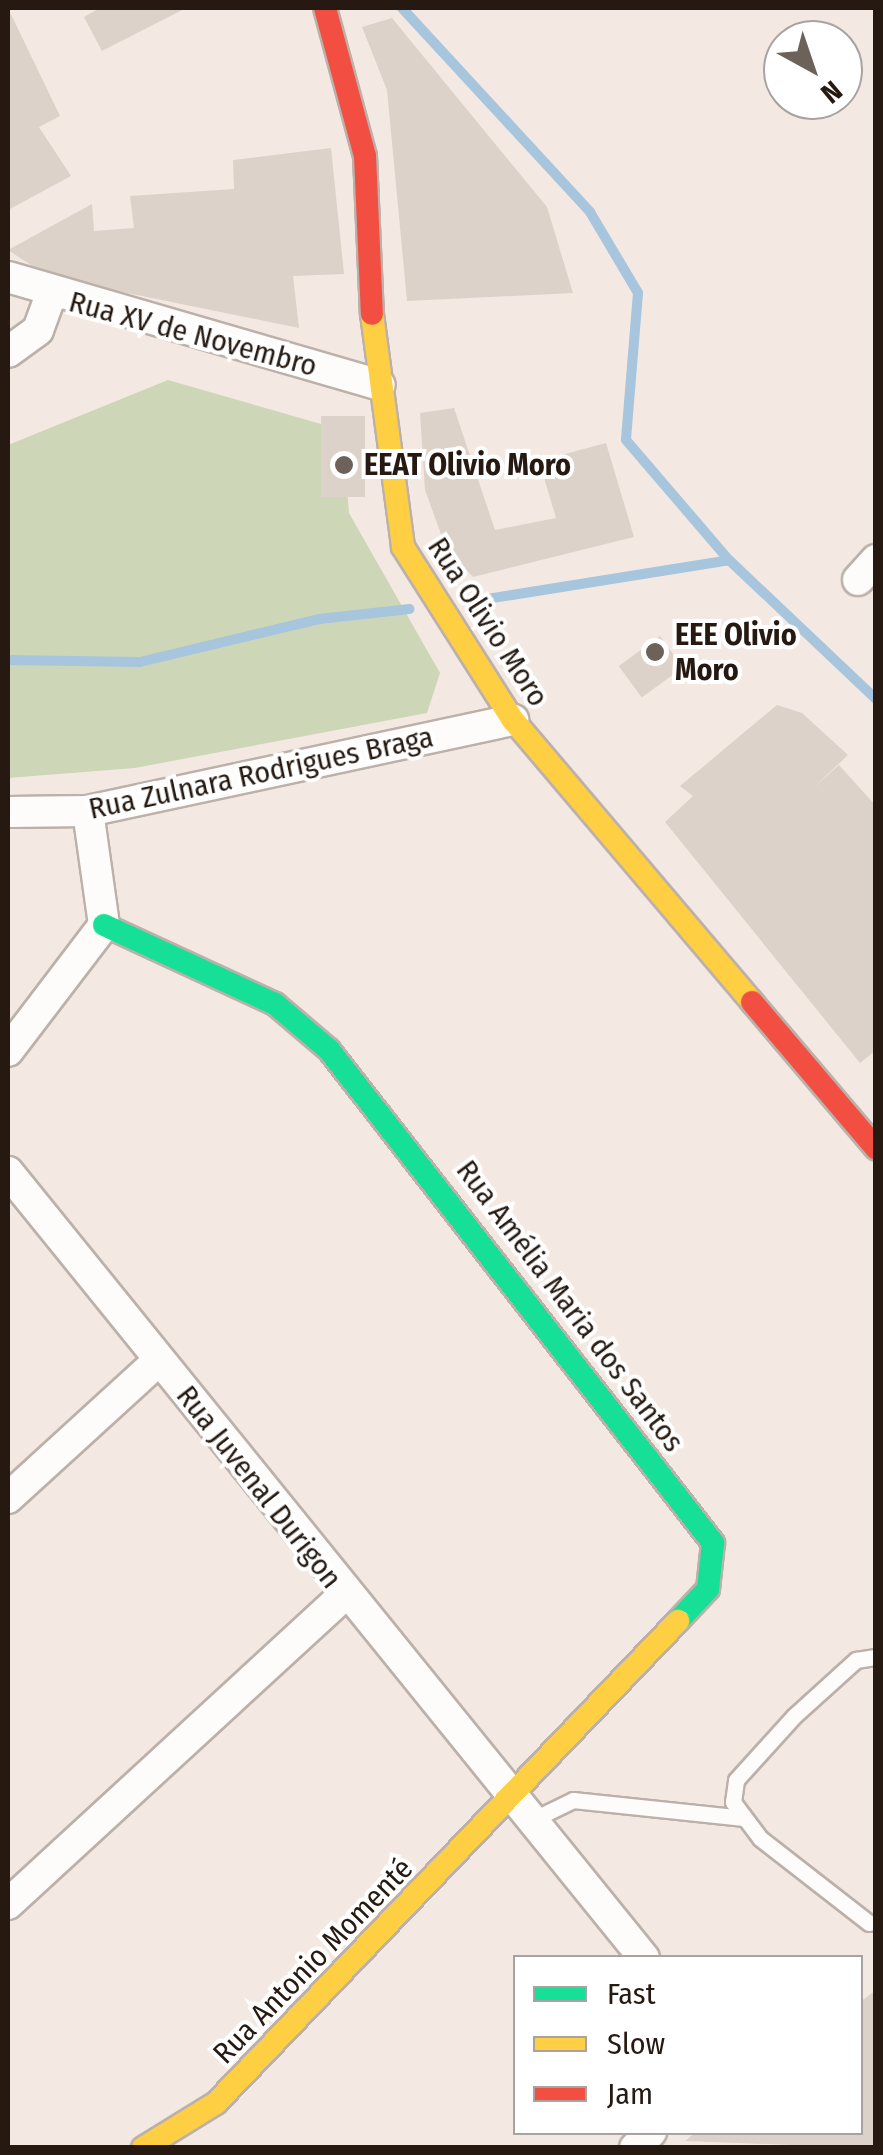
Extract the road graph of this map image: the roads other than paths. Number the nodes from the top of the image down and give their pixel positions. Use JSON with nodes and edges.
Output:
{"nodes":[{"id":1,"x":325,"y":8,"type":"edge"},
{"id":2,"x":8,"y":277,"type":"edge"},
{"id":3,"x":51,"y":294,"type":"junction"},
{"id":4,"x":8,"y":352,"type":"edge"},
{"id":5,"x":380,"y":385,"type":"junction"},
{"id":6,"x":513,"y":720,"type":"junction"},
{"id":7,"x":88,"y":811,"type":"junction"},
{"id":8,"x":8,"y":812,"type":"edge"},
{"id":9,"x":104,"y":925,"type":"junction"},
{"id":10,"x":8,"y":1051,"type":"edge"},
{"id":11,"x":876,"y":1148,"type":"edge"},
{"id":12,"x":8,"y":1172,"type":"edge"},
{"id":13,"x":159,"y":1360,"type":"junction"},
{"id":14,"x":8,"y":1498,"type":"edge"},
{"id":15,"x":344,"y":1595,"type":"junction"},
{"id":16,"x":876,"y":1657,"type":"edge"},
{"id":17,"x":520,"y":1811,"type":"junction"},
{"id":18,"x":744,"y":1818,"type":"junction"},
{"id":19,"x":8,"y":1904,"type":"edge"},
{"id":20,"x":869,"y":1923,"type":"dead end"},
{"id":21,"x":641,"y":1955,"type":"edge"},
{"id":22,"x":143,"y":2148,"type":"edge"}],
"edges":[{"from":1,"to":5,"type":"street","name":"Rua Olivio Moro"},
{"from":2,"to":3,"type":"street","name":"Rua XV de Novembro"},
{"from":3,"to":4,"type":"street"},
{"from":3,"to":5,"type":"street","name":"Rua XV de Novembro"},
{"from":5,"to":6,"type":"street","name":"Rua Olivio Moro"},
{"from":6,"to":7,"type":"street","name":"Rua Zulnara Rodrigues Braga"},
{"from":6,"to":11,"type":"street","name":"Rua Olivio Moro"},
{"from":7,"to":8,"type":"street","name":"Rua Zulnara Rodrigues Braga"},
{"from":7,"to":9,"type":"street"},
{"from":9,"to":10,"type":"street"},
{"from":9,"to":17,"type":"street","name":"Rua Amélia Maria dos Santos"},
{"from":12,"to":13,"type":"street","name":"Rua Juvenal Durigon"},
{"from":13,"to":14,"type":"street"},
{"from":13,"to":15,"type":"street","name":"Rua Juvenal Durigon"},
{"from":15,"to":17,"type":"street","name":"Rua Juvenal Durigon"},
{"from":15,"to":19,"type":"street"},
{"from":16,"to":18,"type":"lane"},
{"from":17,"to":18,"type":"lane"},
{"from":17,"to":21,"type":"street","name":"Rua Juvenal Durigon"},
{"from":17,"to":22,"type":"street","name":"Rua Antonio Momenté"},
{"from":18,"to":20,"type":"lane"}]}
